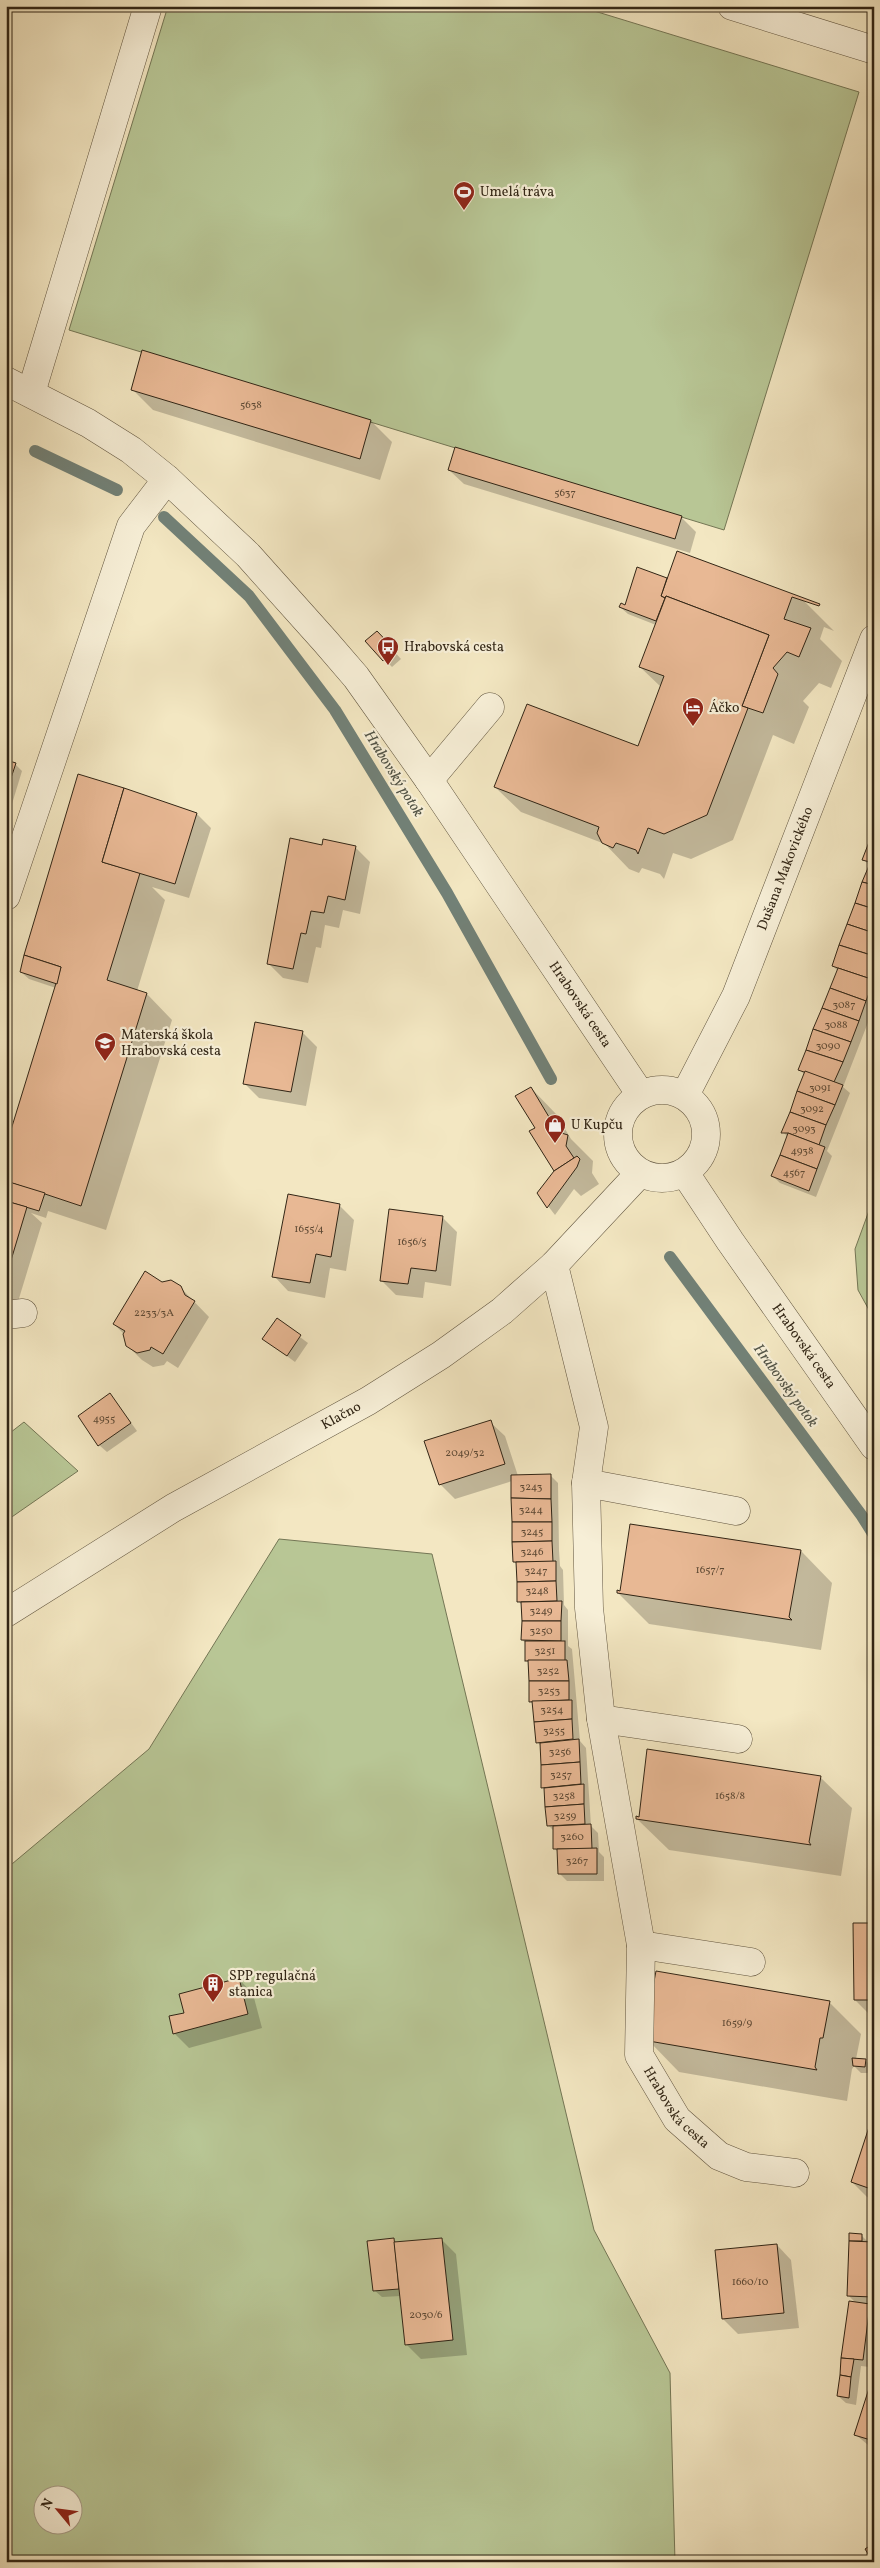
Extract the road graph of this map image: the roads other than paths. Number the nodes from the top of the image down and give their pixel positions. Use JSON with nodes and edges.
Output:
{"nodes":[{"id":1,"x":148,"y":6,"type":"edge"},
{"id":2,"x":732,"y":6,"type":"edge"},
{"id":3,"x":874,"y":50,"type":"edge"},
{"id":4,"x":6,"y":381,"type":"edge"},
{"id":5,"x":31,"y":393,"type":"junction"},
{"id":6,"x":167,"y":479,"type":"junction"},
{"id":7,"x":874,"y":639,"type":"edge"},
{"id":8,"x":490,"y":707,"type":"dead end"},
{"id":9,"x":430,"y":780,"type":"junction"},
{"id":10,"x":6,"y":896,"type":"edge"},
{"id":11,"x":640,"y":1095,"type":"junction"},
{"id":12,"x":685,"y":1095,"type":"junction"},
{"id":13,"x":640,"y":1172,"type":"junction"},
{"id":14,"x":685,"y":1172,"type":"junction"},
{"id":15,"x":554,"y":1265,"type":"junction"},
{"id":16,"x":874,"y":1446,"type":"edge"},
{"id":17,"x":586,"y":1483,"type":"junction"},
{"id":18,"x":736,"y":1512,"type":"dead end"},
{"id":19,"x":6,"y":1613,"type":"edge"},
{"id":20,"x":601,"y":1719,"type":"junction"},
{"id":21,"x":738,"y":1740,"type":"dead end"},
{"id":22,"x":641,"y":1945,"type":"junction"},
{"id":23,"x":751,"y":1962,"type":"dead end"},
{"id":24,"x":795,"y":2173,"type":"dead end"}],
"edges":[{"from":1,"to":5,"type":"street"},
{"from":2,"to":3,"type":"street"},
{"from":4,"to":5,"type":"street","name":"Hrabovská cesta"},
{"from":5,"to":6,"type":"street","name":"Hrabovská cesta"},
{"from":6,"to":9,"type":"street","name":"Hrabovská cesta"},
{"from":6,"to":10,"type":"street"},
{"from":7,"to":12,"type":"street","name":"Dušana Makovického"},
{"from":8,"to":9,"type":"street"},
{"from":9,"to":11,"type":"street","name":"Hrabovská cesta"},
{"from":11,"to":12,"type":"street"},
{"from":11,"to":13,"type":"street"},
{"from":12,"to":14,"type":"street"},
{"from":13,"to":14,"type":"street"},
{"from":13,"to":15,"type":"street","name":"Klačno"},
{"from":14,"to":16,"type":"street","name":"Hrabovská cesta"},
{"from":15,"to":17,"type":"street","name":"Hrabovská cesta"},
{"from":15,"to":19,"type":"street","name":"Klačno"},
{"from":17,"to":18,"type":"street"},
{"from":17,"to":20,"type":"street","name":"Hrabovská cesta"},
{"from":20,"to":21,"type":"street"},
{"from":20,"to":22,"type":"street","name":"Hrabovská cesta"},
{"from":22,"to":23,"type":"street"},
{"from":22,"to":24,"type":"street","name":"Hrabovská cesta"}]}
